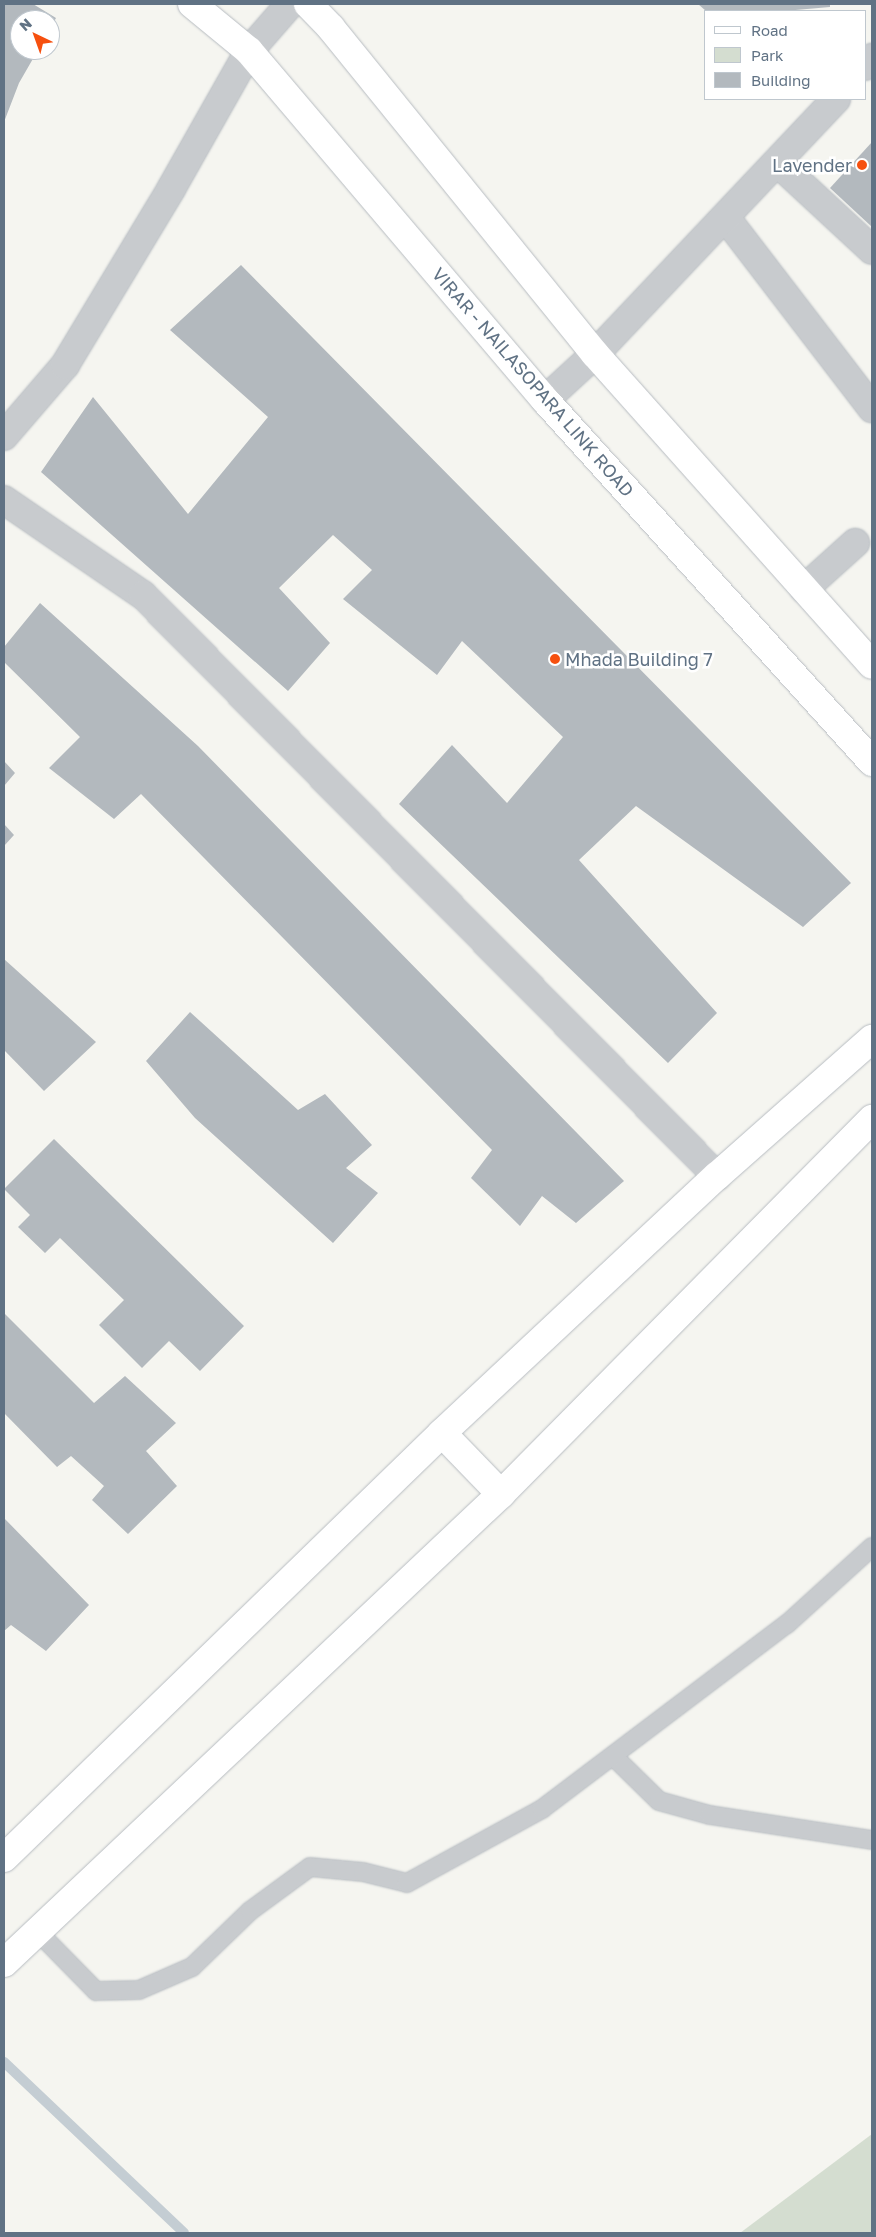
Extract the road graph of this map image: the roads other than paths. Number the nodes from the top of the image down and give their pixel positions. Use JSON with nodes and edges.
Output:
{"nodes":[{"id":1,"x":192,"y":4,"type":"edge"},
{"id":2,"x":290,"y":4,"type":"edge"},
{"id":3,"x":308,"y":4,"type":"edge"},
{"id":4,"x":248,"y":51,"type":"junction"},
{"id":5,"x":835,"y":100,"type":"edge"},
{"id":6,"x":778,"y":163,"type":"junction"},
{"id":7,"x":726,"y":218,"type":"junction"},
{"id":8,"x":872,"y":250,"type":"edge"},
{"id":9,"x":595,"y":354,"type":"junction"},
{"id":10,"x":545,"y":400,"type":"junction"},
{"id":11,"x":872,"y":408,"type":"edge"},
{"id":12,"x":4,"y":436,"type":"edge"},
{"id":13,"x":4,"y":500,"type":"edge"},
{"id":14,"x":855,"y":543,"type":"dead end"},
{"id":15,"x":804,"y":589,"type":"junction"},
{"id":16,"x":872,"y":665,"type":"edge"},
{"id":17,"x":872,"y":762,"type":"edge"},
{"id":18,"x":872,"y":1039,"type":"edge"},
{"id":19,"x":872,"y":1118,"type":"edge"},
{"id":20,"x":717,"y":1176,"type":"junction"},
{"id":21,"x":442,"y":1433,"type":"junction"},
{"id":22,"x":500,"y":1494,"type":"junction"},
{"id":23,"x":872,"y":1547,"type":"edge"},
{"id":24,"x":613,"y":1756,"type":"junction"},
{"id":25,"x":872,"y":1840,"type":"edge"},
{"id":26,"x":4,"y":1858,"type":"edge"},
{"id":27,"x":38,"y":1932,"type":"junction"},
{"id":28,"x":6,"y":1957,"type":"edge"}],
"edges":[{"from":1,"to":4,"type":"street","name":"VIRAR - NAILASOPARA LINK ROAD"},
{"from":2,"to":4,"type":"street"},
{"from":3,"to":9,"type":"street"},
{"from":4,"to":10,"type":"street","name":"VIRAR - NAILASOPARA LINK ROAD"},
{"from":4,"to":12,"type":"street"},
{"from":5,"to":6,"type":"street"},
{"from":6,"to":7,"type":"street"},
{"from":6,"to":8,"type":"street"},
{"from":7,"to":9,"type":"street"},
{"from":7,"to":11,"type":"street"},
{"from":9,"to":10,"type":"street"},
{"from":9,"to":15,"type":"street"},
{"from":10,"to":17,"type":"street","name":"VIRAR - NAILASOPARA LINK ROAD"},
{"from":13,"to":20,"type":"street"},
{"from":14,"to":15,"type":"street"},
{"from":15,"to":16,"type":"street"},
{"from":18,"to":20,"type":"street"},
{"from":19,"to":22,"type":"street"},
{"from":20,"to":21,"type":"street"},
{"from":21,"to":22,"type":"street"},
{"from":21,"to":26,"type":"street"},
{"from":22,"to":27,"type":"street"},
{"from":23,"to":24,"type":"lane"},
{"from":24,"to":25,"type":"lane"},
{"from":24,"to":27,"type":"lane"},
{"from":27,"to":28,"type":"street"}]}
